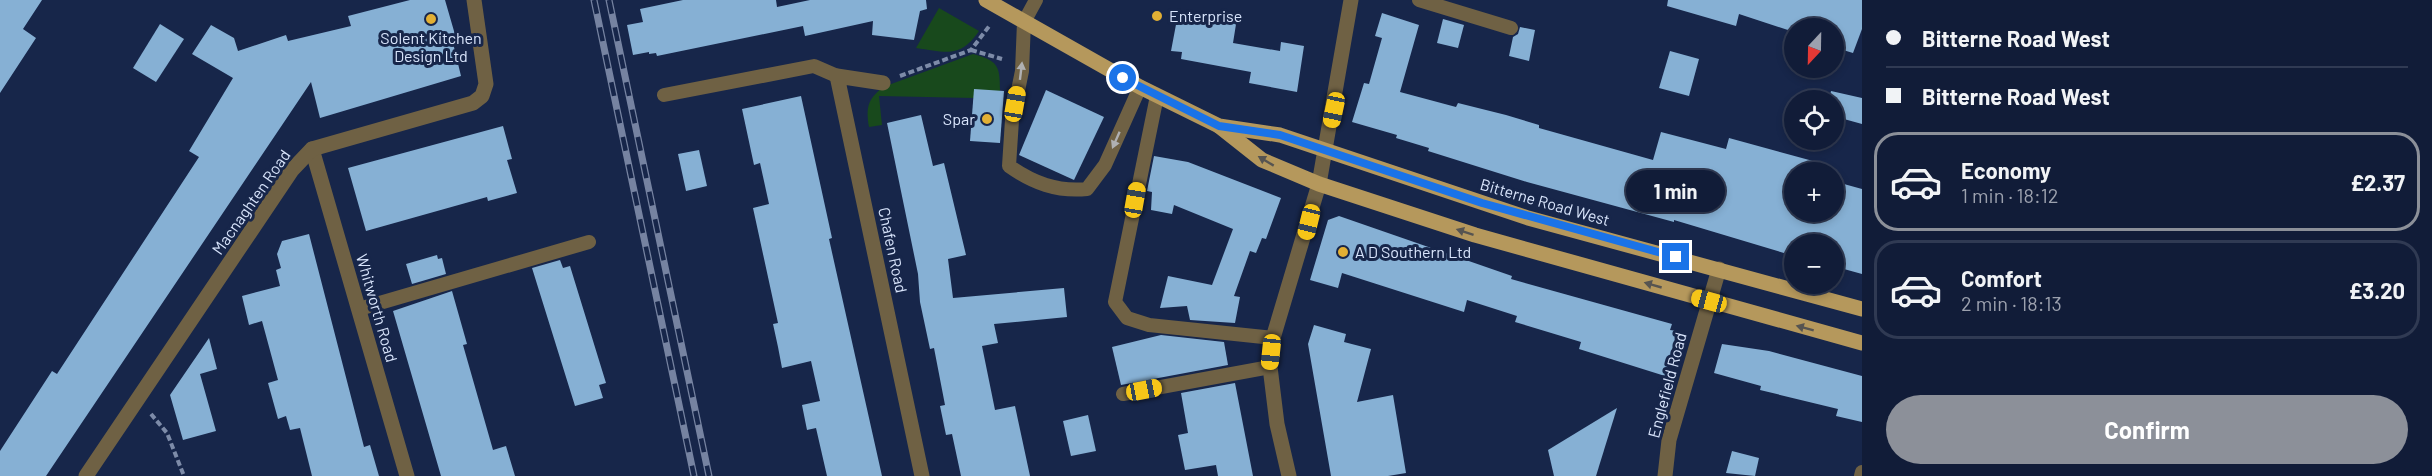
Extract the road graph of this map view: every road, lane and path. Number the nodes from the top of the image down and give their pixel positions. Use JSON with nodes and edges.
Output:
{"nodes":[{"id":1,"x":474,"y":0,"type":"edge"},
{"id":2,"x":986,"y":0,"type":"edge"},
{"id":3,"x":1036,"y":0,"type":"edge"},
{"id":4,"x":1352,"y":0,"type":"edge"},
{"id":5,"x":1419,"y":0,"type":"edge"},
{"id":6,"x":1002,"y":9,"type":"junction"},
{"id":7,"x":1024,"y":22,"type":"junction"},
{"id":8,"x":1511,"y":28,"type":"dead end"},
{"id":9,"x":971,"y":50,"type":"junction"},
{"id":10,"x":1022,"y":65,"type":"junction"},
{"id":11,"x":837,"y":76,"type":"junction"},
{"id":12,"x":883,"y":82,"type":"joint"},
{"id":13,"x":1140,"y":87,"type":"junction"},
{"id":14,"x":664,"y":95,"type":"dead end"},
{"id":15,"x":1156,"y":96,"type":"junction"},
{"id":16,"x":1219,"y":126,"type":"junction"},
{"id":17,"x":312,"y":149,"type":"junction"},
{"id":18,"x":1325,"y":151,"type":"junction"},
{"id":19,"x":1319,"y":184,"type":"junction"},
{"id":20,"x":589,"y":242,"type":"dead end"},
{"id":21,"x":1719,"y":269,"type":"junction"},
{"id":22,"x":1709,"y":301,"type":"junction"},
{"id":23,"x":359,"y":309,"type":"junction"},
{"id":24,"x":1862,"y":309,"type":"edge"},
{"id":25,"x":1273,"y":338,"type":"junction"},
{"id":26,"x":1862,"y":343,"type":"edge"},
{"id":27,"x":1270,"y":367,"type":"junction"},
{"id":28,"x":1123,"y":394,"type":"dead end"},
{"id":29,"x":138,"y":399,"type":"junction"},
{"id":30,"x":86,"y":476,"type":"edge"},
{"id":31,"x":184,"y":476,"type":"edge"},
{"id":32,"x":407,"y":476,"type":"edge"},
{"id":33,"x":922,"y":476,"type":"edge"},
{"id":34,"x":1289,"y":476,"type":"edge"},
{"id":35,"x":1665,"y":476,"type":"edge"}],
"edges":[{"from":1,"to":17,"type":"street","name":"Macnaghten Road"},
{"from":2,"to":6,"type":"main road","name":"Bitterne Road West"},
{"from":3,"to":7,"type":"lane"},
{"from":4,"to":18,"type":"street"},
{"from":5,"to":8,"type":"lane"},
{"from":6,"to":7,"type":"main road","name":"Bitterne Road West"},
{"from":6,"to":9,"type":"path"},
{"from":7,"to":10,"type":"lane"},
{"from":7,"to":13,"type":"main road","name":"Bitterne Road West"},
{"from":9,"to":10,"type":"path"},
{"from":9,"to":12,"type":"path"},
{"from":13,"to":10,"type":"lane","one_way":true},
{"from":11,"to":12,"type":"street"},
{"from":11,"to":14,"type":"lane"},
{"from":11,"to":33,"type":"street","name":"Chafen Road"},
{"from":13,"to":15,"type":"main road","name":"Bitterne Road West"},
{"from":15,"to":16,"type":"main road","name":"Bitterne Road West"},
{"from":15,"to":25,"type":"lane"},
{"from":16,"to":18,"type":"main road","name":"Bitterne Road West"},
{"from":19,"to":16,"type":"main road","name":"Bitterne Road West","one_way":true},
{"from":17,"to":23,"type":"street","name":"Whitworth Road"},
{"from":17,"to":29,"type":"street","name":"Macnaghten Road"},
{"from":18,"to":19,"type":"street"},
{"from":18,"to":21,"type":"main road","name":"Bitterne Road West"},
{"from":22,"to":19,"type":"main road","name":"Bitterne Road West","one_way":true},
{"from":19,"to":25,"type":"street"},
{"from":20,"to":23,"type":"lane"},
{"from":21,"to":22,"type":"street","name":"Englefield Road"},
{"from":21,"to":24,"type":"main road","name":"Bitterne Road West"},
{"from":26,"to":22,"type":"main road","name":"Bitterne Road West","one_way":true},
{"from":22,"to":35,"type":"street","name":"Englefield Road"},
{"from":23,"to":32,"type":"street","name":"Whitworth Road"},
{"from":25,"to":27,"type":"street"},
{"from":27,"to":28,"type":"lane"},
{"from":27,"to":34,"type":"street"},
{"from":29,"to":30,"type":"street","name":"Macnaghten Road"},
{"from":29,"to":31,"type":"path"}]}
